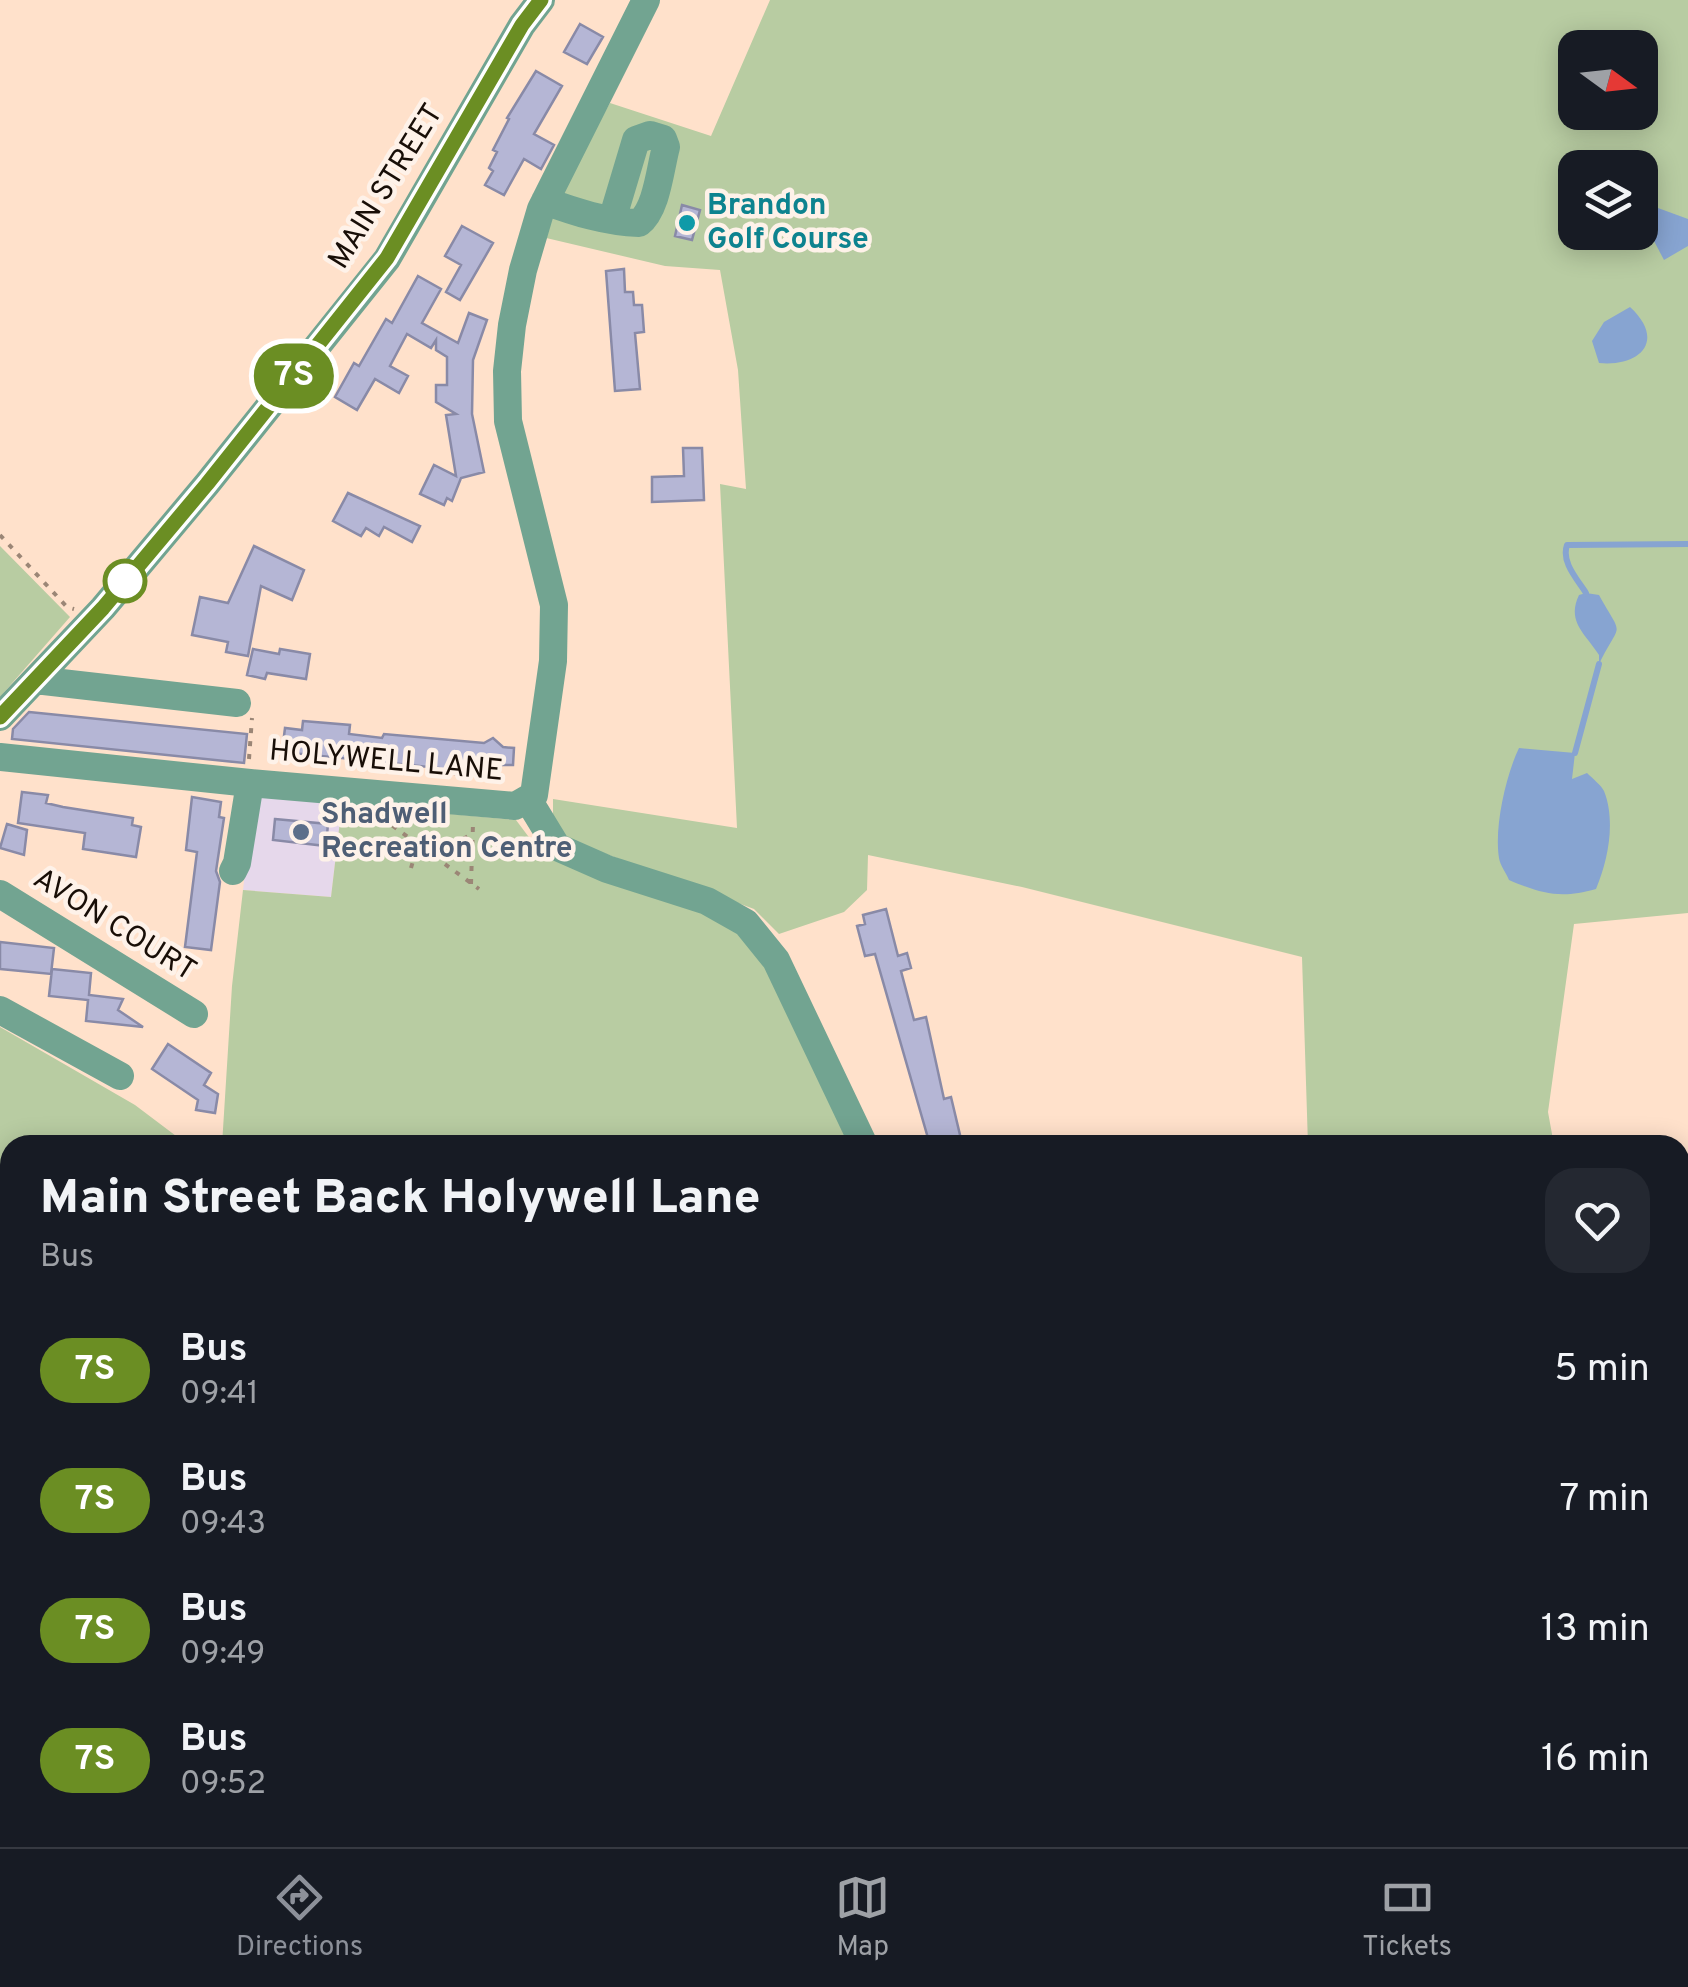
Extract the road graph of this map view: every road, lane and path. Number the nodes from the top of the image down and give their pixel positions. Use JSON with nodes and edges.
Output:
{"nodes":[{"id":1,"x":541,"y":0,"type":"edge"},
{"id":2,"x":646,"y":0,"type":"edge"},
{"id":3,"x":545,"y":202,"type":"junction"},
{"id":4,"x":612,"y":220,"type":"dead end"},
{"id":5,"x":0,"y":535,"type":"edge"},
{"id":6,"x":96,"y":616,"type":"junction"},
{"id":7,"x":35,"y":680,"type":"junction"},
{"id":8,"x":237,"y":702,"type":"joint"},
{"id":9,"x":0,"y":717,"type":"edge"},
{"id":10,"x":0,"y":757,"type":"edge"},
{"id":11,"x":249,"y":783,"type":"junction"},
{"id":12,"x":529,"y":800,"type":"junction"},
{"id":13,"x":474,"y":802,"type":"junction"},
{"id":14,"x":377,"y":814,"type":"dead end"},
{"id":15,"x":472,"y":834,"type":"junction"},
{"id":16,"x":418,"y":842,"type":"junction"},
{"id":17,"x":424,"y":847,"type":"junction"},
{"id":18,"x":411,"y":868,"type":"dead end"},
{"id":19,"x":232,"y":872,"type":"dead end"},
{"id":20,"x":471,"y":884,"type":"junction"},
{"id":21,"x":479,"y":889,"type":"dead end"},
{"id":22,"x":0,"y":894,"type":"edge"},
{"id":23,"x":0,"y":1010,"type":"edge"},
{"id":24,"x":194,"y":1014,"type":"dead end"},
{"id":25,"x":120,"y":1076,"type":"dead end"},
{"id":26,"x":859,"y":1135,"type":"edge"}],
"edges":[{"from":1,"to":6,"type":"street","name":"MAIN STREET"},
{"from":2,"to":3,"type":"street","name":"HOLYWELL LANE"},
{"from":3,"to":4,"type":"street"},
{"from":3,"to":12,"type":"street","name":"HOLYWELL LANE"},
{"from":5,"to":6,"type":"path"},
{"from":6,"to":7,"type":"street","name":"MAIN STREET"},
{"from":7,"to":8,"type":"street"},
{"from":7,"to":9,"type":"street","name":"MAIN STREET"},
{"from":8,"to":11,"type":"path"},
{"from":10,"to":11,"type":"street","name":"HOLYWELL LANE"},
{"from":11,"to":13,"type":"street","name":"HOLYWELL LANE"},
{"from":11,"to":19,"type":"street"},
{"from":12,"to":13,"type":"street","name":"HOLYWELL LANE"},
{"from":12,"to":26,"type":"street"},
{"from":13,"to":15,"type":"path"},
{"from":14,"to":16,"type":"path"},
{"from":15,"to":17,"type":"path"},
{"from":15,"to":20,"type":"path"},
{"from":16,"to":17,"type":"path"},
{"from":16,"to":18,"type":"path"},
{"from":17,"to":20,"type":"path"},
{"from":20,"to":21,"type":"path"},
{"from":22,"to":24,"type":"street","name":"AVON COURT"},
{"from":23,"to":25,"type":"street"}]}
